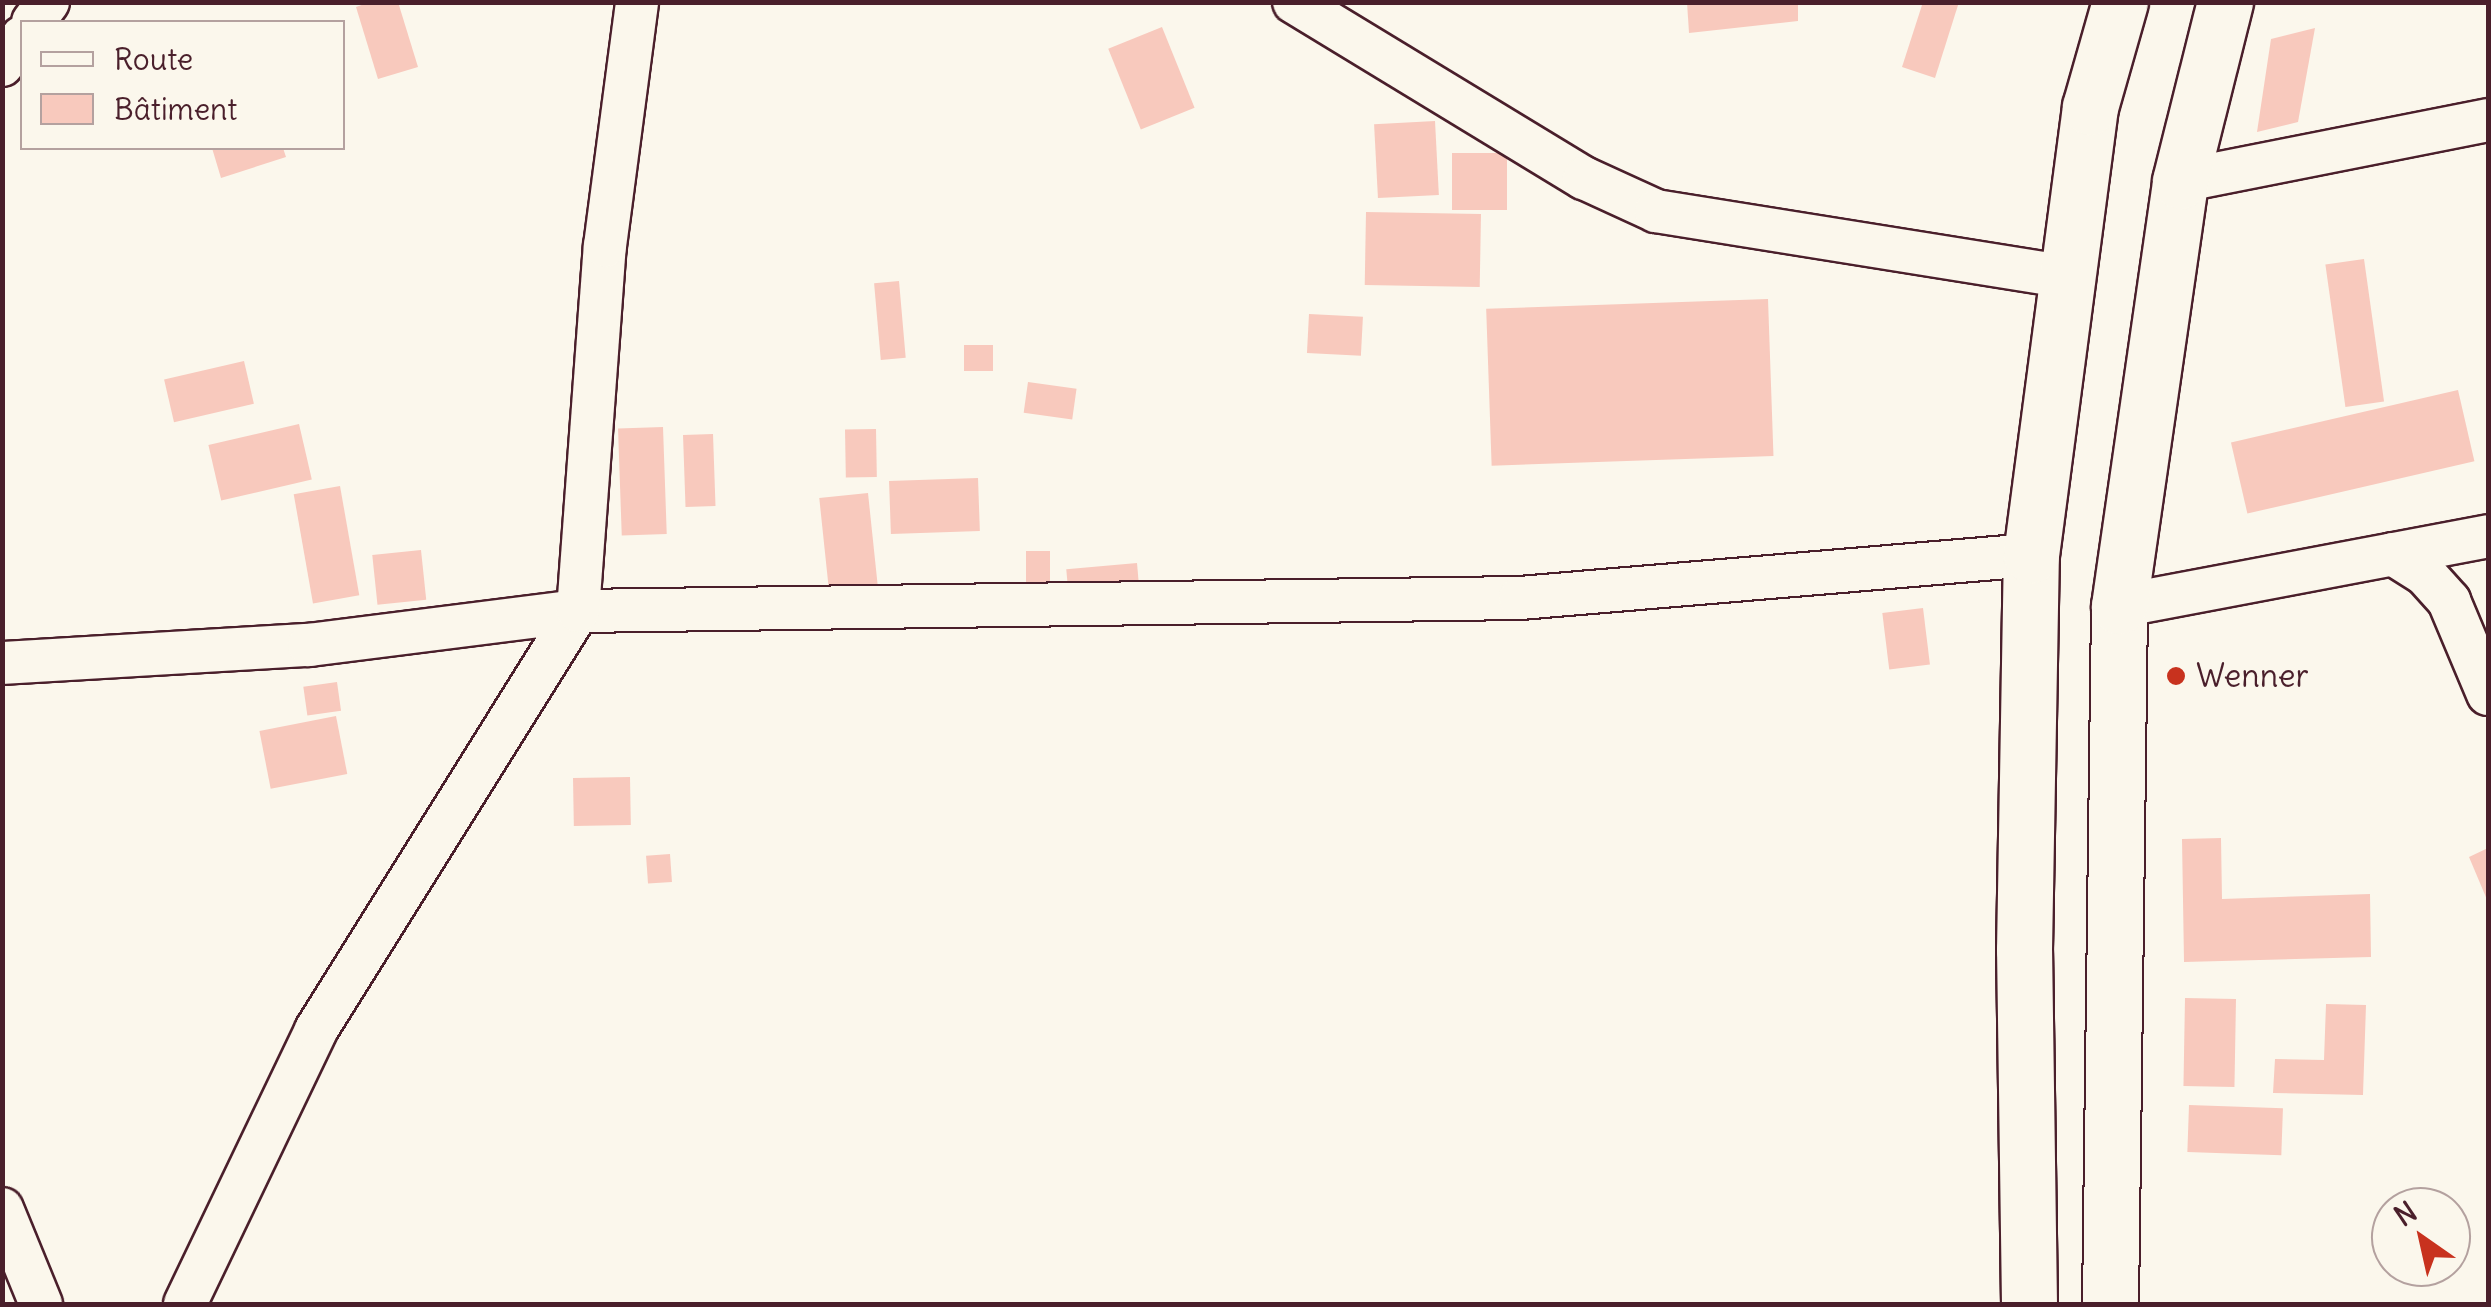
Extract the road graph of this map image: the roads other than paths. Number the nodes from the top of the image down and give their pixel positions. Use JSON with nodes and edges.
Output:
{"nodes":[{"id":1,"x":637,"y":2,"type":"edge"},
{"id":2,"x":1294,"y":2,"type":"edge"},
{"id":3,"x":2120,"y":2,"type":"edge"},
{"id":4,"x":2225,"y":2,"type":"edge"},
{"id":5,"x":20,"y":40,"type":"edge"},
{"id":6,"x":2,"y":65,"type":"edge"},
{"id":7,"x":2488,"y":120,"type":"edge"},
{"id":8,"x":2180,"y":182,"type":"junction"},
{"id":9,"x":2064,"y":276,"type":"junction"},
{"id":10,"x":2488,"y":536,"type":"edge"},
{"id":11,"x":2393,"y":554,"type":"junction"},
{"id":12,"x":2031,"y":555,"type":"junction"},
{"id":13,"x":2119,"y":606,"type":"junction"},
{"id":14,"x":578,"y":611,"type":"junction"},
{"id":15,"x":2,"y":663,"type":"edge"},
{"id":16,"x":2488,"y":694,"type":"edge"},
{"id":17,"x":2,"y":1210,"type":"edge"},
{"id":18,"x":42,"y":1304,"type":"edge"},
{"id":19,"x":186,"y":1304,"type":"edge"},
{"id":20,"x":2029,"y":1304,"type":"edge"},
{"id":21,"x":2110,"y":1304,"type":"edge"}],
"edges":[{"from":1,"to":14,"type":"street"},
{"from":2,"to":9,"type":"street"},
{"from":3,"to":9,"type":"main road"},
{"from":4,"to":8,"type":"main road"},
{"from":5,"to":6,"type":"street"},
{"from":7,"to":8,"type":"street"},
{"from":8,"to":13,"type":"main road"},
{"from":9,"to":12,"type":"main road"},
{"from":10,"to":11,"type":"street"},
{"from":11,"to":13,"type":"street"},
{"from":11,"to":16,"type":"street"},
{"from":12,"to":14,"type":"street"},
{"from":12,"to":20,"type":"main road"},
{"from":13,"to":21,"type":"main road"},
{"from":14,"to":15,"type":"street"},
{"from":14,"to":19,"type":"street"},
{"from":17,"to":18,"type":"street"}]}
